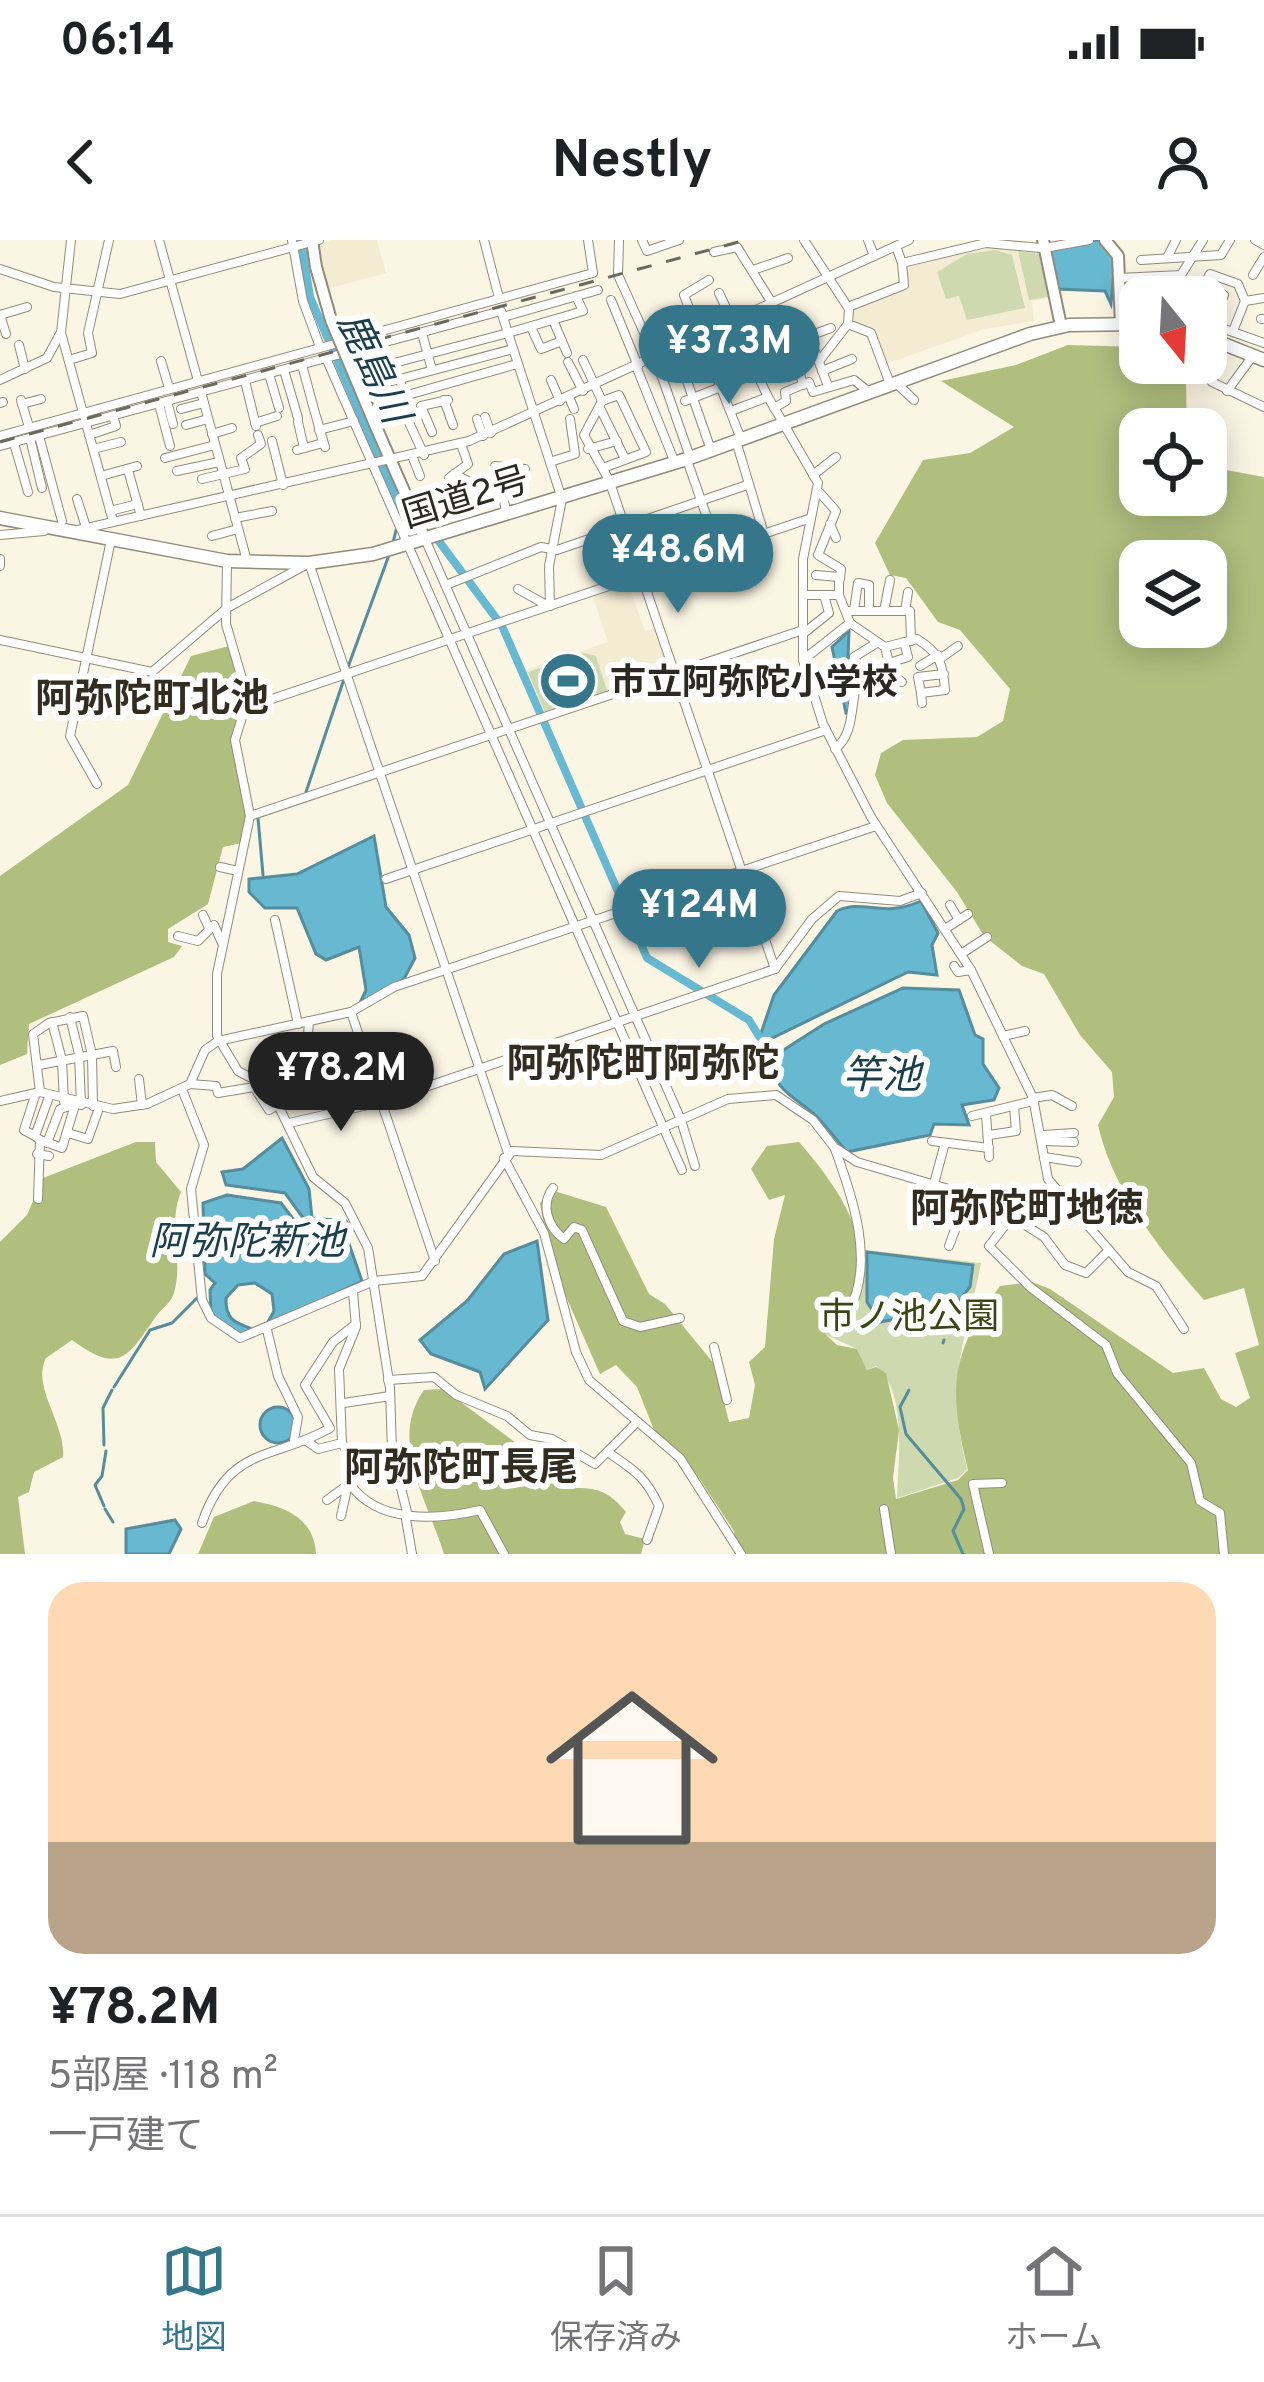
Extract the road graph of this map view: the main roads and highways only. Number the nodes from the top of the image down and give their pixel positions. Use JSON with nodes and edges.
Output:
{"nodes":[{"id":1,"x":1105,"y":240,"type":"edge"},
{"id":2,"x":304,"y":243,"type":"edge"},
{"id":3,"x":1045,"y":245,"type":"edge"},
{"id":4,"x":1119,"y":278,"type":"edge"},
{"id":5,"x":1119,"y":324,"type":"edge"},
{"id":6,"x":1060,"y":326,"type":"junction"},
{"id":7,"x":1227,"y":342,"type":"edge"},
{"id":8,"x":1254,"y":356,"type":"edge"},
{"id":9,"x":0,"y":518,"type":"edge"},
{"id":10,"x":425,"y":539,"type":"junction"}],
"edges":[{"from":1,"to":4,"type":"main road"},
{"from":2,"to":10,"type":"main road","bridge":true},
{"from":3,"to":6,"type":"main road"},
{"from":5,"to":6,"type":"highway","name":"国道2号"},
{"from":6,"to":10,"type":"highway","name":"国道2号"},
{"from":7,"to":8,"type":"highway"},
{"from":9,"to":10,"type":"highway","name":"国道2号"}]}
